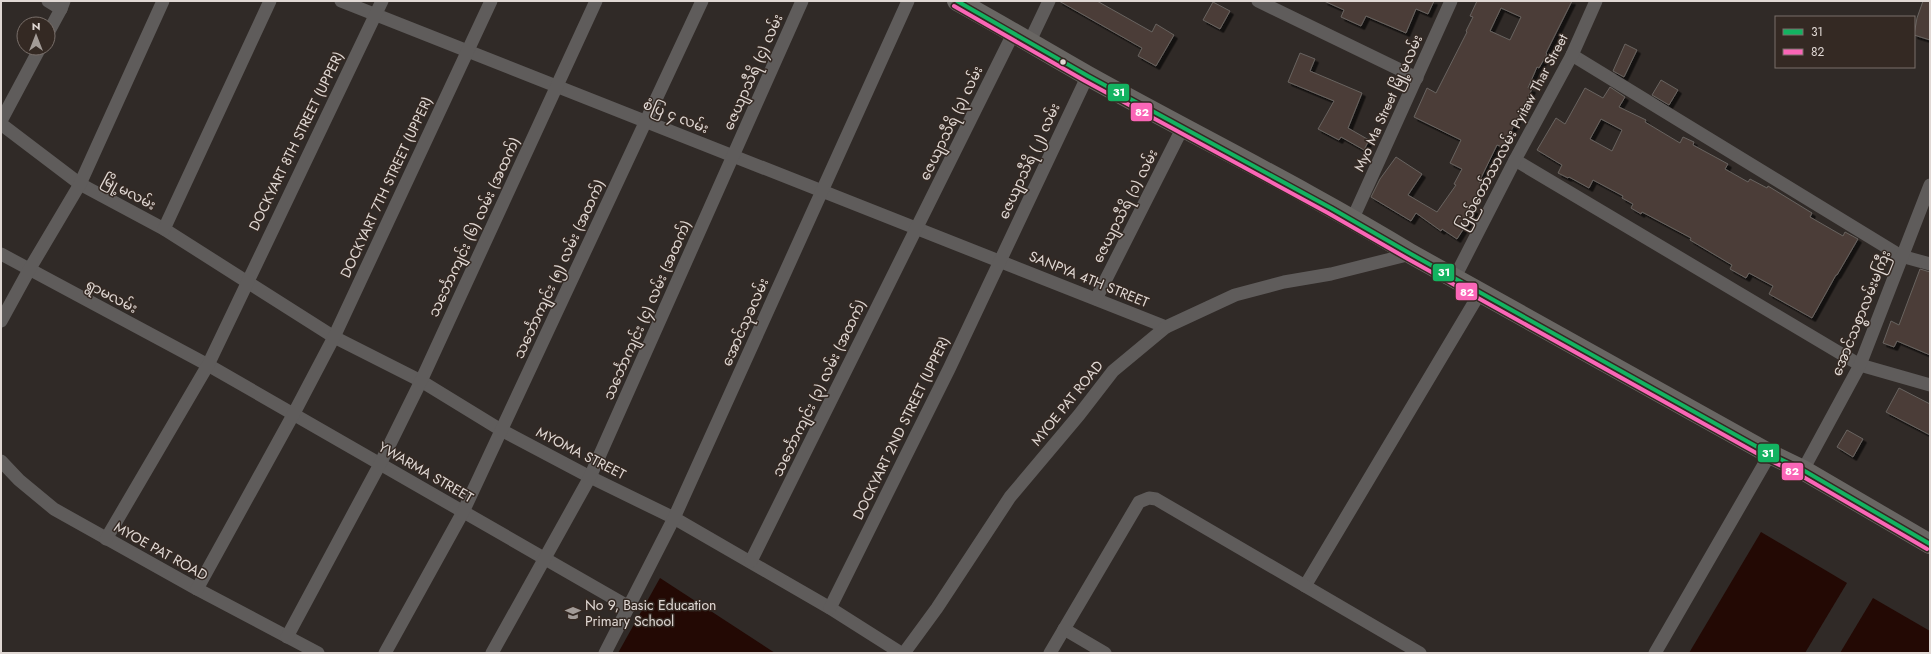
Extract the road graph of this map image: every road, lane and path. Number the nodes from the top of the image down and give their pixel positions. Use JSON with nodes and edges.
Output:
{"nodes":[{"id":1,"x":48,"y":1,"type":"edge"},
{"id":2,"x":163,"y":1,"type":"edge"},
{"id":3,"x":270,"y":1,"type":"edge"},
{"id":4,"x":341,"y":1,"type":"edge"},
{"id":5,"x":382,"y":1,"type":"edge"},
{"id":6,"x":491,"y":1,"type":"edge"},
{"id":7,"x":596,"y":1,"type":"edge"},
{"id":8,"x":702,"y":1,"type":"edge"},
{"id":9,"x":802,"y":1,"type":"edge"},
{"id":10,"x":908,"y":1,"type":"edge"},
{"id":11,"x":957,"y":1,"type":"edge"},
{"id":12,"x":1049,"y":1,"type":"edge"},
{"id":13,"x":1258,"y":1,"type":"edge"},
{"id":14,"x":1451,"y":1,"type":"edge"},
{"id":15,"x":1596,"y":1,"type":"edge"},
{"id":16,"x":63,"y":5,"type":"edge"},
{"id":17,"x":375,"y":14,"type":"junction"},
{"id":18,"x":56,"y":18,"type":"edge"},
{"id":19,"x":1022,"y":37,"type":"junction"},
{"id":20,"x":468,"y":51,"type":"junction"},
{"id":21,"x":1572,"y":55,"type":"junction"},
{"id":22,"x":36,"y":56,"type":"edge"},
{"id":23,"x":1088,"y":75,"type":"junction"},
{"id":24,"x":1417,"y":78,"type":"junction"},
{"id":25,"x":556,"y":86,"type":"junction"},
{"id":26,"x":646,"y":121,"type":"junction"},
{"id":27,"x":1,"y":123,"type":"edge"},
{"id":28,"x":1183,"y":126,"type":"junction"},
{"id":29,"x":733,"y":156,"type":"junction"},
{"id":30,"x":1515,"y":160,"type":"junction"},
{"id":31,"x":80,"y":184,"type":"junction"},
{"id":32,"x":1930,"y":185,"type":"edge"},
{"id":33,"x":822,"y":191,"type":"junction"},
{"id":34,"x":1353,"y":218,"type":"junction"},
{"id":35,"x":917,"y":228,"type":"junction"},
{"id":36,"x":164,"y":229,"type":"junction"},
{"id":37,"x":1,"y":254,"type":"edge"},
{"id":38,"x":1411,"y":254,"type":"junction"},
{"id":39,"x":1901,"y":256,"type":"junction"},
{"id":40,"x":1000,"y":261,"type":"junction"},
{"id":41,"x":1930,"y":264,"type":"edge"},
{"id":42,"x":29,"y":270,"type":"junction"},
{"id":43,"x":1455,"y":277,"type":"junction"},
{"id":44,"x":247,"y":281,"type":"junction"},
{"id":45,"x":1481,"y":292,"type":"junction"},
{"id":46,"x":1096,"y":299,"type":"junction"},
{"id":47,"x":1,"y":321,"type":"edge"},
{"id":48,"x":1166,"y":327,"type":"junction"},
{"id":49,"x":334,"y":337,"type":"junction"},
{"id":50,"x":208,"y":365,"type":"junction"},
{"id":51,"x":1860,"y":365,"type":"junction"},
{"id":52,"x":421,"y":381,"type":"junction"},
{"id":53,"x":1930,"y":385,"type":"edge"},
{"id":54,"x":293,"y":415,"type":"junction"},
{"id":55,"x":501,"y":430,"type":"junction"},
{"id":56,"x":1770,"y":454,"type":"junction"},
{"id":57,"x":1,"y":461,"type":"edge"},
{"id":58,"x":380,"y":464,"type":"junction"},
{"id":59,"x":1802,"y":470,"type":"junction"},
{"id":60,"x":590,"y":477,"type":"junction"},
{"id":61,"x":463,"y":512,"type":"junction"},
{"id":62,"x":674,"y":518,"type":"junction"},
{"id":63,"x":106,"y":539,"type":"junction"},
{"id":64,"x":1930,"y":544,"type":"edge"},
{"id":65,"x":546,"y":558,"type":"junction"},
{"id":66,"x":751,"y":562,"type":"junction"},
{"id":67,"x":1305,"y":586,"type":"junction"},
{"id":68,"x":197,"y":589,"type":"junction"},
{"id":69,"x":629,"y":607,"type":"junction"},
{"id":70,"x":830,"y":608,"type":"junction"},
{"id":71,"x":1064,"y":629,"type":"junction"},
{"id":72,"x":287,"y":637,"type":"junction"},
{"id":73,"x":318,"y":653,"type":"edge"},
{"id":74,"x":385,"y":653,"type":"edge"},
{"id":75,"x":492,"y":653,"type":"edge"},
{"id":76,"x":605,"y":653,"type":"edge"},
{"id":77,"x":902,"y":653,"type":"edge"},
{"id":78,"x":1050,"y":653,"type":"edge"},
{"id":79,"x":1105,"y":653,"type":"edge"},
{"id":80,"x":1420,"y":653,"type":"edge"},
{"id":81,"x":1655,"y":653,"type":"edge"}],
"edges":[{"from":1,"to":16,"type":"street"},
{"from":2,"to":31,"type":"street"},
{"from":3,"to":36,"type":"street"},
{"from":4,"to":17,"type":"street","name":"စံပြ ၄ လမ်း"},
{"from":5,"to":17,"type":"street","name":"DOCKYART 8TH STREET (UPPER)"},
{"from":6,"to":20,"type":"street","name":"DOCKYART 7TH STREET (UPPER)"},
{"from":7,"to":25,"type":"street","name":"သင်္ဘောကျင်း (၆) လမ်း (အထက်)"},
{"from":8,"to":26,"type":"street","name":"သင်္ဘောကျင်း (၅) လမ်း (အထက်)"},
{"from":9,"to":29,"type":"street","name":"ဇေယျာသီရိ (၄) လမ်း"},
{"from":10,"to":33,"type":"street","name":"အောင်သုခလမ်း"},
{"from":11,"to":19,"type":"main road"},
{"from":12,"to":19,"type":"street","name":"ဇေယျာသီရိ (၃) လမ်း"},
{"from":13,"to":24,"type":"street"},
{"from":14,"to":24,"type":"street","name":"Myo Ma Street မြို့မလမ်း"},
{"from":15,"to":21,"type":"street","name":"ပြည်တော်သာလမ်း Pyitaw Thar Street"},
{"from":16,"to":18,"type":"street"},
{"from":17,"to":20,"type":"street","name":"စံပြ ၄ လမ်း"},
{"from":17,"to":44,"type":"street","name":"DOCKYART 8TH STREET (UPPER)"},
{"from":19,"to":23,"type":"main road"},
{"from":19,"to":35,"type":"street","name":"ဇေယျာသီရိ (၃) လမ်း"},
{"from":20,"to":25,"type":"street","name":"စံပြ ၄ လမ်း"},
{"from":20,"to":49,"type":"street","name":"DOCKYART 7TH STREET (UPPER)"},
{"from":21,"to":30,"type":"street","name":"ပြည်တော်သာလမ်း Pyitaw Thar Street"},
{"from":21,"to":39,"type":"street"},
{"from":22,"to":27,"type":"street"},
{"from":23,"to":28,"type":"main road"},
{"from":23,"to":40,"type":"street","name":"ဇေယျာသီရိ (၂) လမ်း"},
{"from":24,"to":34,"type":"street","name":"Myo Ma Street မြို့မလမ်း"},
{"from":25,"to":26,"type":"street","name":"စံပြ ၄ လမ်း"},
{"from":25,"to":52,"type":"street","name":"သင်္ဘောကျင်း (၆) လမ်း (အထက်)"},
{"from":26,"to":29,"type":"street","name":"စံပြ ၄ လမ်း"},
{"from":26,"to":55,"type":"street","name":"သင်္ဘောကျင်း (၅) လမ်း (အထက်)"},
{"from":27,"to":31,"type":"street","name":"မြို့မလမ်း"},
{"from":28,"to":34,"type":"main road"},
{"from":28,"to":46,"type":"street","name":"ဇေယျာသီရိ (၁) လမ်း"},
{"from":29,"to":33,"type":"street","name":"စံပြ ၄ လမ်း"},
{"from":29,"to":60,"type":"street","name":"သင်္ဘောကျင်း (၄) လမ်း (အထက်)"},
{"from":30,"to":43,"type":"street","name":"ပြည်တော်သာလမ်း Pyitaw Thar Street"},
{"from":30,"to":51,"type":"street"},
{"from":31,"to":36,"type":"street","name":"မြို့မလမ်း"},
{"from":31,"to":42,"type":"street"},
{"from":32,"to":39,"type":"street","name":"အောင်သစ္စာလမ်းမကြီး"},
{"from":33,"to":35,"type":"street","name":"စံပြ ၄ လမ်း"},
{"from":33,"to":62,"type":"street","name":"အောင်သုခလမ်း"},
{"from":34,"to":38,"type":"main road"},
{"from":35,"to":40,"type":"street","name":"စံပြ ၄ လမ်း"},
{"from":35,"to":66,"type":"street","name":"သင်္ဘောကျင်း (၃) လမ်း (အထက်)"},
{"from":36,"to":44,"type":"street","name":"မြို့မလမ်း"},
{"from":37,"to":42,"type":"street","name":"ရွာမလမ်း"},
{"from":38,"to":43,"type":"main road"},
{"from":38,"to":48,"type":"street","name":"MYOE PAT ROAD"},
{"from":39,"to":41,"type":"street"},
{"from":39,"to":51,"type":"street","name":"အောင်သစ္စာလမ်းမကြီး"},
{"from":40,"to":46,"type":"street","name":"SANPYA 4TH STREET"},
{"from":40,"to":70,"type":"street","name":"DOCKYART 2ND STREET (UPPER)"},
{"from":42,"to":47,"type":"street"},
{"from":42,"to":50,"type":"street","name":"ရွာမလမ်း"},
{"from":43,"to":45,"type":"main road"},
{"from":44,"to":49,"type":"street","name":"MYOMA STREET"},
{"from":44,"to":50,"type":"street","name":"DOCKYART 8TH STREET (UPPER)"},
{"from":45,"to":56,"type":"main road"},
{"from":45,"to":67,"type":"street"},
{"from":46,"to":48,"type":"street","name":"SANPYA 4TH STREET"},
{"from":48,"to":77,"type":"street","name":"MYOE PAT ROAD"},
{"from":49,"to":52,"type":"street","name":"MYOMA STREET"},
{"from":49,"to":54,"type":"street","name":"DOCKYART 7TH STREET (UPPER)"},
{"from":50,"to":54,"type":"street","name":"YWARMA STREET"},
{"from":50,"to":63,"type":"street","name":"DOCKYART 8TH STREET (UPPER)"},
{"from":51,"to":53,"type":"street"},
{"from":51,"to":59,"type":"street","name":"အောင်သစ္စာလမ်းမကြီး"},
{"from":52,"to":55,"type":"street","name":"MYOMA STREET"},
{"from":52,"to":58,"type":"street","name":"သင်္ဘောကျင်း (၆) လမ်း (အထက်)"},
{"from":54,"to":58,"type":"street","name":"YWARMA STREET"},
{"from":54,"to":68,"type":"street","name":"DOCKYART 7TH STREET (UPPER)"},
{"from":55,"to":60,"type":"street","name":"MYOMA STREET"},
{"from":55,"to":61,"type":"street","name":"သင်္ဘောကျင်း (၅) လမ်း (အထက်)"},
{"from":56,"to":59,"type":"main road"},
{"from":56,"to":81,"type":"street"},
{"from":57,"to":63,"type":"street","name":"MYOE PAT ROAD"},
{"from":58,"to":61,"type":"street","name":"YWARMA STREET"},
{"from":58,"to":72,"type":"street","name":"သင်္ဘောကျင်း (၆) လမ်း (အထက်)"},
{"from":59,"to":64,"type":"main road"},
{"from":60,"to":62,"type":"street","name":"MYOMA STREET"},
{"from":60,"to":65,"type":"street","name":"သင်္ဘောကျင်း (၄) လမ်း (အထက်)"},
{"from":61,"to":65,"type":"street","name":"YWARMA STREET"},
{"from":61,"to":74,"type":"street","name":"သင်္ဘောကျင်း (၅) လမ်း (အထက်)"},
{"from":62,"to":66,"type":"street","name":"MYOMA STREET"},
{"from":62,"to":69,"type":"street","name":"အောင်သုခလမ်း"},
{"from":63,"to":68,"type":"street","name":"MYOE PAT ROAD"},
{"from":65,"to":69,"type":"street","name":"YWARMA STREET"},
{"from":65,"to":75,"type":"street","name":"သင်္ဘောကျင်း (၄) လမ်း (အထက်)"},
{"from":66,"to":70,"type":"street","name":"MYOMA STREET"},
{"from":67,"to":71,"type":"street"},
{"from":67,"to":80,"type":"street"},
{"from":68,"to":72,"type":"street","name":"MYOE PAT ROAD"},
{"from":69,"to":76,"type":"street","name":"အောင်သုခလမ်း"},
{"from":70,"to":77,"type":"street","name":"MYOMA STREET"},
{"from":71,"to":78,"type":"street"},
{"from":71,"to":79,"type":"street"},
{"from":72,"to":73,"type":"street","name":"MYOE PAT ROAD"}]}
